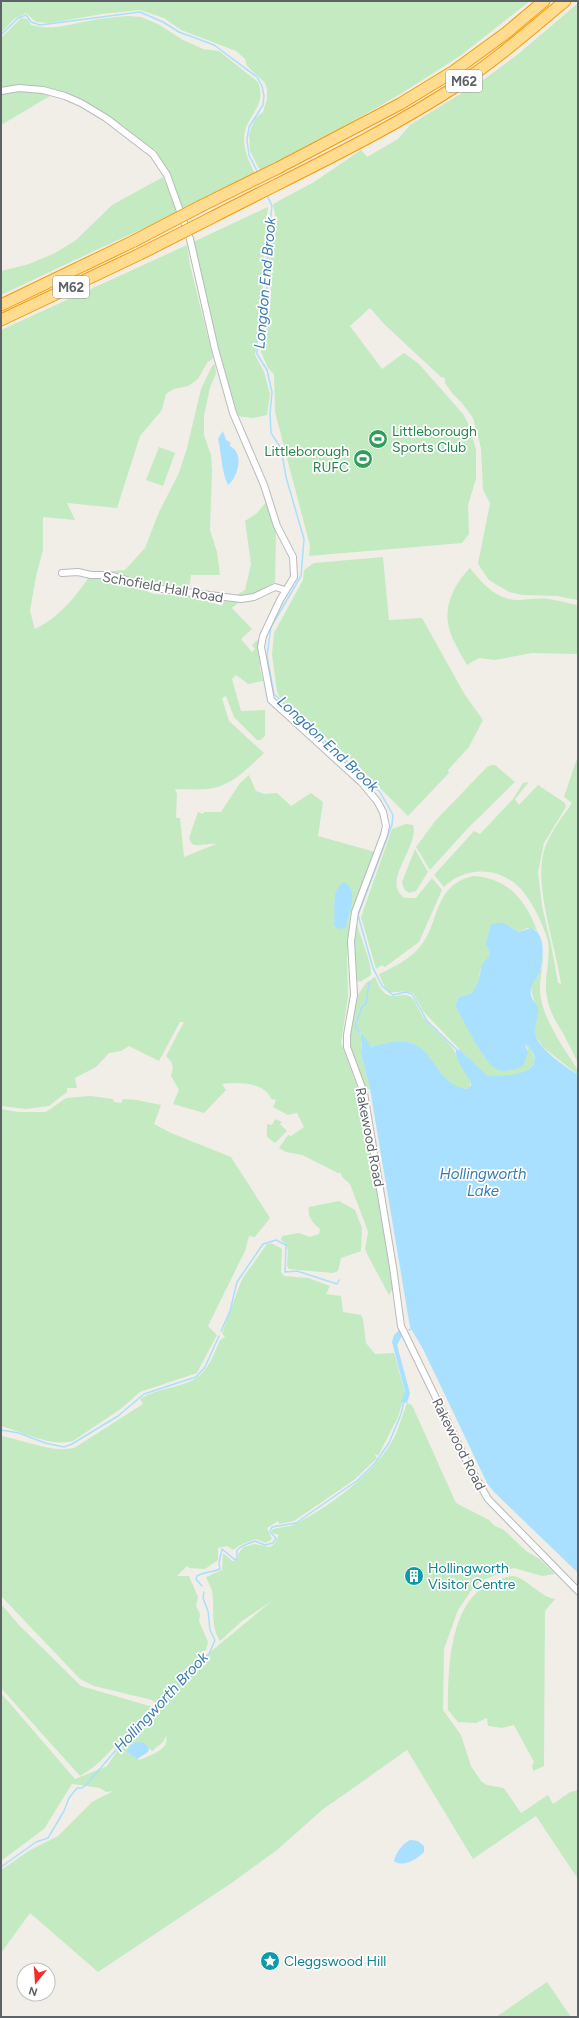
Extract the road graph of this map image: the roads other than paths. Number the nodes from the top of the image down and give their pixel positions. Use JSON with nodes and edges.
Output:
{"nodes":[{"id":1,"x":544,"y":1,"type":"edge"},
{"id":2,"x":565,"y":1,"type":"edge"},
{"id":3,"x":1,"y":91,"type":"edge"},
{"id":4,"x":1,"y":305,"type":"edge"},
{"id":5,"x":1,"y":320,"type":"edge"},
{"id":6,"x":62,"y":573,"type":"dead end"},
{"id":7,"x":285,"y":590,"type":"junction"},
{"id":8,"x":578,"y":1591,"type":"edge"}],
"edges":[{"from":1,"to":4,"type":"highway","number":"M62","bridge":true},
{"from":2,"to":5,"type":"highway","number":"M62","bridge":true},
{"from":3,"to":7,"type":"street","name":"Rakewood Road"},
{"from":6,"to":7,"type":"street","name":"Schofield Hall Road"},
{"from":7,"to":8,"type":"street","name":"Rakewood Road"}]}
